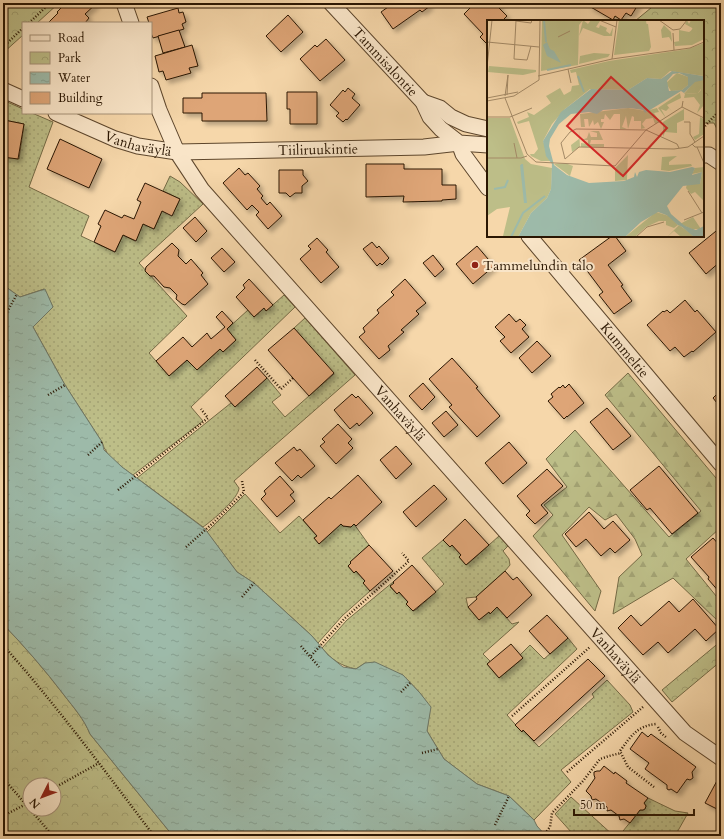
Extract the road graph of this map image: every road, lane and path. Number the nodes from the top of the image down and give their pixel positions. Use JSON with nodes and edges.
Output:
{"nodes":[{"id":1,"x":50,"y":3,"type":"edge"},
{"id":2,"x":124,"y":3,"type":"edge"},
{"id":3,"x":331,"y":3,"type":"edge"},
{"id":4,"x":30,"y":22,"type":"edge"},
{"id":5,"x":131,"y":22,"type":"edge"},
{"id":6,"x":22,"y":29,"type":"edge"},
{"id":7,"x":3,"y":47,"type":"edge"},
{"id":8,"x":152,"y":89,"type":"edge"},
{"id":9,"x":3,"y":90,"type":"edge"},
{"id":10,"x":22,"y":98,"type":"edge"},
{"id":11,"x":424,"y":102,"type":"junction"},
{"id":12,"x":721,"y":109,"type":"edge"},
{"id":13,"x":58,"y":114,"type":"edge"},
{"id":14,"x":466,"y":124,"type":"junction"},
{"id":15,"x":705,"y":126,"type":"dead end"},
{"id":16,"x":487,"y":129,"type":"edge"},
{"id":17,"x":459,"y":143,"type":"junction"},
{"id":18,"x":487,"y":146,"type":"edge"},
{"id":19,"x":177,"y":152,"type":"junction"},
{"id":20,"x":487,"y":187,"type":"edge"},
{"id":21,"x":530,"y":237,"type":"edge"},
{"id":22,"x":17,"y":294,"type":"dead end"},
{"id":23,"x":7,"y":312,"type":"dead end"},
{"id":24,"x":255,"y":360,"type":"dead end"},
{"id":25,"x":293,"y":378,"type":"dead end"},
{"id":26,"x":65,"y":386,"type":"dead end"},
{"id":27,"x":48,"y":395,"type":"dead end"},
{"id":28,"x":201,"y":409,"type":"dead end"},
{"id":29,"x":102,"y":442,"type":"dead end"},
{"id":30,"x":88,"y":455,"type":"dead end"},
{"id":31,"x":721,"y":464,"type":"edge"},
{"id":32,"x":242,"y":481,"type":"dead end"},
{"id":33,"x":118,"y":490,"type":"dead end"},
{"id":34,"x":186,"y":547,"type":"dead end"},
{"id":35,"x":402,"y":553,"type":"dead end"},
{"id":36,"x":254,"y":583,"type":"dead end"},
{"id":37,"x":242,"y":597,"type":"dead end"},
{"id":38,"x":601,"y":637,"type":"junction"},
{"id":39,"x":3,"y":645,"type":"edge"},
{"id":40,"x":301,"y":646,"type":"dead end"},
{"id":41,"x":310,"y":656,"type":"junction"},
{"id":42,"x":319,"y":667,"type":"dead end"},
{"id":43,"x":410,"y":682,"type":"dead end"},
{"id":44,"x":401,"y":692,"type":"dead end"},
{"id":45,"x":654,"y":697,"type":"junction"},
{"id":46,"x":512,"y":716,"type":"dead end"},
{"id":47,"x":657,"y":724,"type":"dead end"},
{"id":48,"x":438,"y":749,"type":"dead end"},
{"id":49,"x":422,"y":753,"type":"dead end"},
{"id":50,"x":621,"y":753,"type":"junction"},
{"id":51,"x":721,"y":758,"type":"edge"},
{"id":52,"x":99,"y":762,"type":"junction"},
{"id":53,"x":567,"y":772,"type":"dead end"},
{"id":54,"x":3,"y":778,"type":"edge"},
{"id":55,"x":62,"y":783,"type":"edge"},
{"id":56,"x":654,"y":787,"type":"dead end"},
{"id":57,"x":509,"y":796,"type":"dead end"},
{"id":58,"x":22,"y":799,"type":"edge"},
{"id":59,"x":22,"y":806,"type":"edge"},
{"id":60,"x":3,"y":816,"type":"edge"},
{"id":61,"x":37,"y":817,"type":"edge"},
{"id":62,"x":495,"y":825,"type":"dead end"},
{"id":63,"x":53,"y":836,"type":"edge"},
{"id":64,"x":154,"y":836,"type":"edge"},
{"id":65,"x":543,"y":836,"type":"edge"}],
"edges":[{"from":1,"to":4,"type":"path"},
{"from":2,"to":5,"type":"street"},
{"from":3,"to":11,"type":"street","name":"Tammisalontie"},
{"from":6,"to":7,"type":"path"},
{"from":8,"to":19,"type":"street"},
{"from":9,"to":10,"type":"street"},
{"from":11,"to":14,"type":"street","name":"Tammisalontie"},
{"from":11,"to":17,"type":"street","name":"Tammisalontie"},
{"from":12,"to":15,"type":"path"},
{"from":13,"to":19,"type":"street","name":"Vanhaväylä"},
{"from":14,"to":16,"type":"street","name":"Tammisalontie"},
{"from":14,"to":17,"type":"street"},
{"from":17,"to":18,"type":"street"},
{"from":17,"to":19,"type":"street","name":"Tiiliruukintie"},
{"from":17,"to":20,"type":"street"},
{"from":19,"to":38,"type":"street","name":"Vanhaväylä"},
{"from":21,"to":31,"type":"street","name":"Kummeltie"},
{"from":22,"to":23,"type":"path"},
{"from":24,"to":25,"type":"path"},
{"from":26,"to":27,"type":"path"},
{"from":28,"to":33,"type":"path"},
{"from":29,"to":30,"type":"path"},
{"from":32,"to":34,"type":"path"},
{"from":35,"to":41,"type":"path"},
{"from":36,"to":37,"type":"path"},
{"from":38,"to":45,"type":"street","name":"Vanhaväylä"},
{"from":38,"to":46,"type":"path"},
{"from":39,"to":52,"type":"path"},
{"from":40,"to":41,"type":"path"},
{"from":41,"to":42,"type":"path"},
{"from":43,"to":44,"type":"path"},
{"from":45,"to":51,"type":"street","name":"Vanhaväylä"},
{"from":45,"to":53,"type":"path"},
{"from":47,"to":50,"type":"path"},
{"from":48,"to":49,"type":"path"},
{"from":50,"to":56,"type":"path"},
{"from":50,"to":65,"type":"path"},
{"from":52,"to":55,"type":"path"},
{"from":52,"to":64,"type":"path"},
{"from":54,"to":58,"type":"path"},
{"from":57,"to":62,"type":"path"},
{"from":59,"to":60,"type":"path"},
{"from":61,"to":63,"type":"path"}]}
